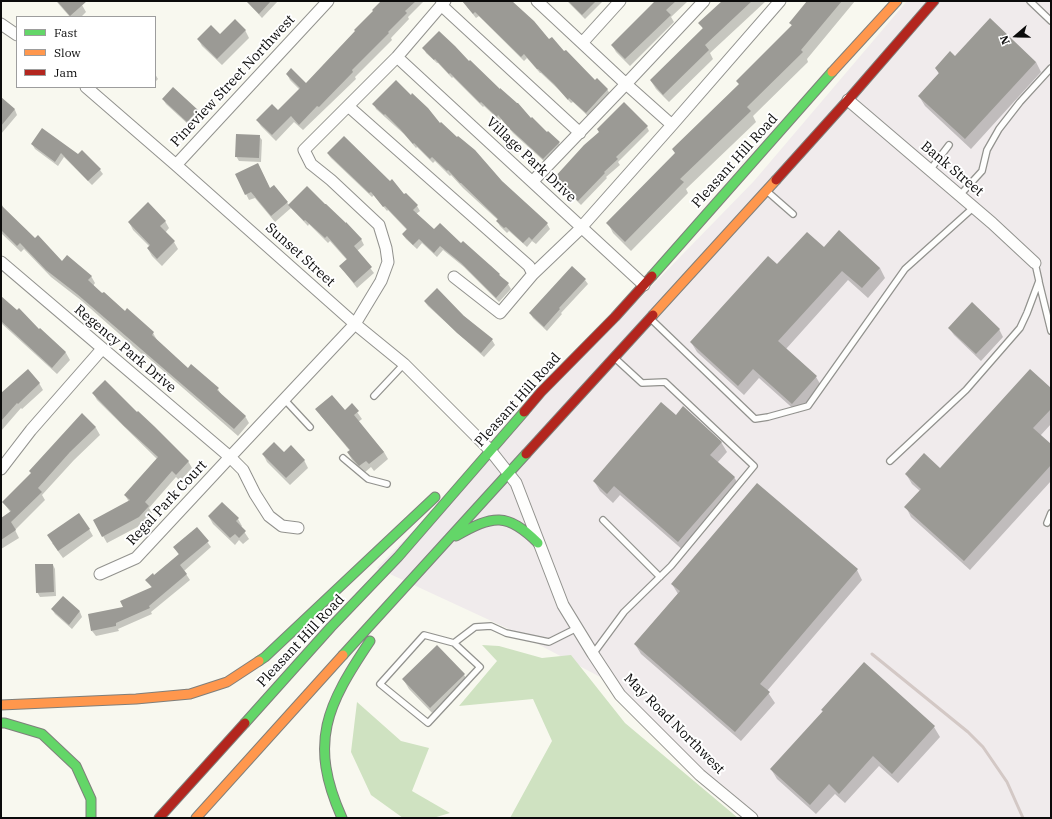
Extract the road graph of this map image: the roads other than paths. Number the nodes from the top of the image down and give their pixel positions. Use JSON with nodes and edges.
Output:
{"nodes":[{"id":1,"x":328,"y":1,"type":"edge"},
{"id":2,"x":537,"y":1,"type":"edge"},
{"id":3,"x":620,"y":1,"type":"edge"},
{"id":4,"x":704,"y":1,"type":"edge"},
{"id":5,"x":780,"y":1,"type":"edge"},
{"id":6,"x":897,"y":1,"type":"edge"},
{"id":7,"x":934,"y":1,"type":"edge"},
{"id":8,"x":1030,"y":1,"type":"edge"},
{"id":9,"x":443,"y":3,"type":"edge"},
{"id":10,"x":1051,"y":21,"type":"edge"},
{"id":11,"x":1,"y":24,"type":"edge"},
{"id":12,"x":16,"y":35,"type":"edge"},
{"id":13,"x":582,"y":43,"type":"junction"},
{"id":14,"x":397,"y":57,"type":"junction"},
{"id":15,"x":1051,"y":68,"type":"edge"},
{"id":16,"x":626,"y":84,"type":"junction"},
{"id":17,"x":87,"y":88,"type":"edge"},
{"id":18,"x":848,"y":100,"type":"junction"},
{"id":19,"x":348,"y":106,"type":"junction"},
{"id":20,"x":672,"y":125,"type":"junction"},
{"id":21,"x":580,"y":133,"type":"junction"},
{"id":22,"x":949,"y":146,"type":"dead end"},
{"id":23,"x":176,"y":165,"type":"junction"},
{"id":24,"x":930,"y":170,"type":"junction"},
{"id":25,"x":533,"y":181,"type":"junction"},
{"id":26,"x":766,"y":190,"type":"junction"},
{"id":27,"x":960,"y":195,"type":"junction"},
{"id":28,"x":974,"y":207,"type":"junction"},
{"id":29,"x":793,"y":214,"type":"dead end"},
{"id":30,"x":581,"y":227,"type":"junction"},
{"id":31,"x":1,"y":262,"type":"edge"},
{"id":32,"x":1036,"y":262,"type":"joint"},
{"id":33,"x":534,"y":274,"type":"junction"},
{"id":34,"x":454,"y":277,"type":"dead end"},
{"id":35,"x":1039,"y":281,"type":"junction"},
{"id":36,"x":644,"y":285,"type":"junction"},
{"id":37,"x":650,"y":318,"type":"junction"},
{"id":38,"x":355,"y":324,"type":"junction"},
{"id":39,"x":1051,"y":331,"type":"edge"},
{"id":40,"x":102,"y":349,"type":"junction"},
{"id":41,"x":614,"y":358,"type":"junction"},
{"id":42,"x":404,"y":364,"type":"junction"},
{"id":43,"x":374,"y":396,"type":"dead end"},
{"id":44,"x":284,"y":399,"type":"junction"},
{"id":45,"x":310,"y":427,"type":"dead end"},
{"id":46,"x":490,"y":450,"type":"junction"},
{"id":47,"x":230,"y":457,"type":"junction"},
{"id":48,"x":343,"y":458,"type":"dead end"},
{"id":49,"x":890,"y":461,"type":"dead end"},
{"id":50,"x":1,"y":469,"type":"edge"},
{"id":51,"x":508,"y":473,"type":"junction"},
{"id":52,"x":455,"y":478,"type":"dead end"},
{"id":53,"x":387,"y":484,"type":"dead end"},
{"id":54,"x":444,"y":488,"type":"dead end"},
{"id":55,"x":1051,"y":513,"type":"edge"},
{"id":56,"x":603,"y":520,"type":"dead end"},
{"id":57,"x":1047,"y":523,"type":"dead end"},
{"id":58,"x":298,"y":528,"type":"dead end"},
{"id":59,"x":445,"y":542,"type":"junction"},
{"id":60,"x":538,"y":543,"type":"junction"},
{"id":61,"x":100,"y":574,"type":"dead end"},
{"id":62,"x":660,"y":577,"type":"junction"},
{"id":63,"x":397,"y":596,"type":"junction"},
{"id":64,"x":577,"y":628,"type":"junction"},
{"id":65,"x":454,"y":643,"type":"junction"},
{"id":66,"x":592,"y":654,"type":"junction"},
{"id":67,"x":84,"y":692,"type":"dead end"},
{"id":68,"x":136,"y":700,"type":"junction"},
{"id":69,"x":1,"y":705,"type":"edge"},
{"id":70,"x":1,"y":723,"type":"edge"},
{"id":71,"x":91,"y":818,"type":"edge"},
{"id":72,"x":159,"y":818,"type":"edge"},
{"id":73,"x":196,"y":818,"type":"edge"},
{"id":74,"x":342,"y":818,"type":"edge"},
{"id":75,"x":752,"y":818,"type":"edge"}],
"edges":[{"from":1,"to":23,"type":"street","name":"Pineview Street Northwest"},
{"from":2,"to":13,"type":"street"},
{"from":3,"to":13,"type":"street"},
{"from":4,"to":16,"type":"street"},
{"from":5,"to":20,"type":"street"},
{"from":6,"to":36,"type":"highway","name":"Pleasant Hill Road"},
{"from":7,"to":18,"type":"highway"},
{"from":8,"to":10,"type":"lane"},
{"from":9,"to":14,"type":"street"},
{"from":9,"to":21,"type":"street"},
{"from":11,"to":12,"type":"street"},
{"from":13,"to":16,"type":"street"},
{"from":14,"to":19,"type":"street"},
{"from":14,"to":25,"type":"street","name":"Village Park Drive"},
{"from":15,"to":27,"type":"lane"},
{"from":16,"to":20,"type":"street"},
{"from":16,"to":21,"type":"street"},
{"from":17,"to":23,"type":"street","name":"Sunset Street"},
{"from":18,"to":24,"type":"street","name":"Bank Street"},
{"from":18,"to":26,"type":"highway"},
{"from":19,"to":33,"type":"street"},
{"from":19,"to":38,"type":"street"},
{"from":20,"to":30,"type":"street"},
{"from":21,"to":25,"type":"street"},
{"from":22,"to":24,"type":"lane"},
{"from":23,"to":38,"type":"street","name":"Sunset Street"},
{"from":24,"to":27,"type":"street","name":"Bank Street"},
{"from":25,"to":30,"type":"street","name":"Village Park Drive"},
{"from":26,"to":29,"type":"lane"},
{"from":26,"to":37,"type":"highway"},
{"from":27,"to":28,"type":"street","name":"Bank Street"},
{"from":28,"to":32,"type":"street","name":"Bank Street"},
{"from":28,"to":37,"type":"lane"},
{"from":30,"to":33,"type":"street"},
{"from":30,"to":36,"type":"street","name":"Village Park Drive"},
{"from":31,"to":40,"type":"street","name":"Regency Park Drive"},
{"from":32,"to":35,"type":"lane"},
{"from":33,"to":34,"type":"street"},
{"from":35,"to":39,"type":"lane"},
{"from":35,"to":49,"type":"lane"},
{"from":36,"to":46,"type":"highway","name":"Pleasant Hill Road"},
{"from":37,"to":41,"type":"highway"},
{"from":38,"to":42,"type":"street","name":"Sunset Street"},
{"from":38,"to":44,"type":"street"},
{"from":40,"to":47,"type":"street","name":"Regency Park Drive"},
{"from":40,"to":50,"type":"street"},
{"from":41,"to":51,"type":"highway"},
{"from":41,"to":62,"type":"lane"},
{"from":42,"to":43,"type":"lane"},
{"from":42,"to":46,"type":"street","name":"Sunset Street"},
{"from":44,"to":45,"type":"lane"},
{"from":44,"to":47,"type":"street"},
{"from":46,"to":51,"type":"street","name":"May Road Northwest"},
{"from":46,"to":52,"type":"highway"},
{"from":46,"to":72,"type":"highway","name":"Pleasant Hill Road"},
{"from":47,"to":58,"type":"street","name":"Regency Park Drive"},
{"from":47,"to":61,"type":"street","name":"Regal Park Court"},
{"from":48,"to":53,"type":"lane"},
{"from":51,"to":59,"type":"highway"},
{"from":51,"to":60,"type":"street","name":"May Road Northwest"},
{"from":54,"to":68,"type":"highway"},
{"from":55,"to":57,"type":"lane"},
{"from":56,"to":62,"type":"lane"},
{"from":59,"to":60,"type":"highway"},
{"from":59,"to":63,"type":"highway"},
{"from":60,"to":64,"type":"street","name":"May Road Northwest"},
{"from":62,"to":66,"type":"lane"},
{"from":63,"to":73,"type":"highway"},
{"from":63,"to":74,"type":"highway"},
{"from":64,"to":65,"type":"lane"},
{"from":64,"to":66,"type":"street","name":"May Road Northwest"},
{"from":65,"to":65,"type":"lane"},
{"from":66,"to":75,"type":"street","name":"May Road Northwest"},
{"from":67,"to":68,"type":"highway"},
{"from":68,"to":69,"type":"highway"},
{"from":70,"to":71,"type":"highway"}]}
